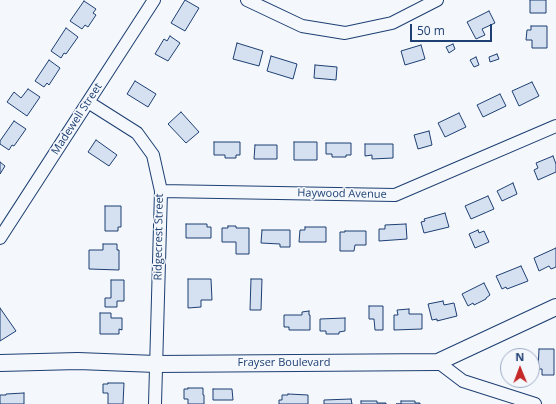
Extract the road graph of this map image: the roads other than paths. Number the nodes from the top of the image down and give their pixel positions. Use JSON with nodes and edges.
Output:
{"nodes":[{"id":1,"x":154,"y":0,"type":"edge"},
{"id":2,"x":247,"y":0,"type":"edge"},
{"id":3,"x":437,"y":0,"type":"edge"},
{"id":4,"x":88,"y":102,"type":"junction"},
{"id":5,"x":556,"y":126,"type":"edge"},
{"id":6,"x":161,"y":191,"type":"junction"},
{"id":7,"x":0,"y":238,"type":"edge"},
{"id":8,"x":556,"y":307,"type":"edge"},
{"id":9,"x":438,"y":362,"type":"junction"},
{"id":10,"x":0,"y":363,"type":"edge"},
{"id":11,"x":156,"y":364,"type":"junction"},
{"id":12,"x":155,"y":404,"type":"edge"},
{"id":13,"x":535,"y":404,"type":"edge"}],
"edges":[{"from":1,"to":4,"type":"street","name":"Madewell Street"},
{"from":2,"to":3,"type":"street"},
{"from":4,"to":6,"type":"street","name":"Ridgecrest Street"},
{"from":4,"to":7,"type":"street","name":"Madewell Street"},
{"from":5,"to":6,"type":"street","name":"Haywood Avenue"},
{"from":6,"to":11,"type":"street","name":"Ridgecrest Street"},
{"from":8,"to":9,"type":"main road","name":"Frayser Boulevard"},
{"from":9,"to":11,"type":"main road","name":"Frayser Boulevard"},
{"from":9,"to":13,"type":"street"},
{"from":10,"to":11,"type":"main road","name":"Frayser Boulevard"},
{"from":11,"to":12,"type":"street","name":"Ridgecrest Street"}]}
